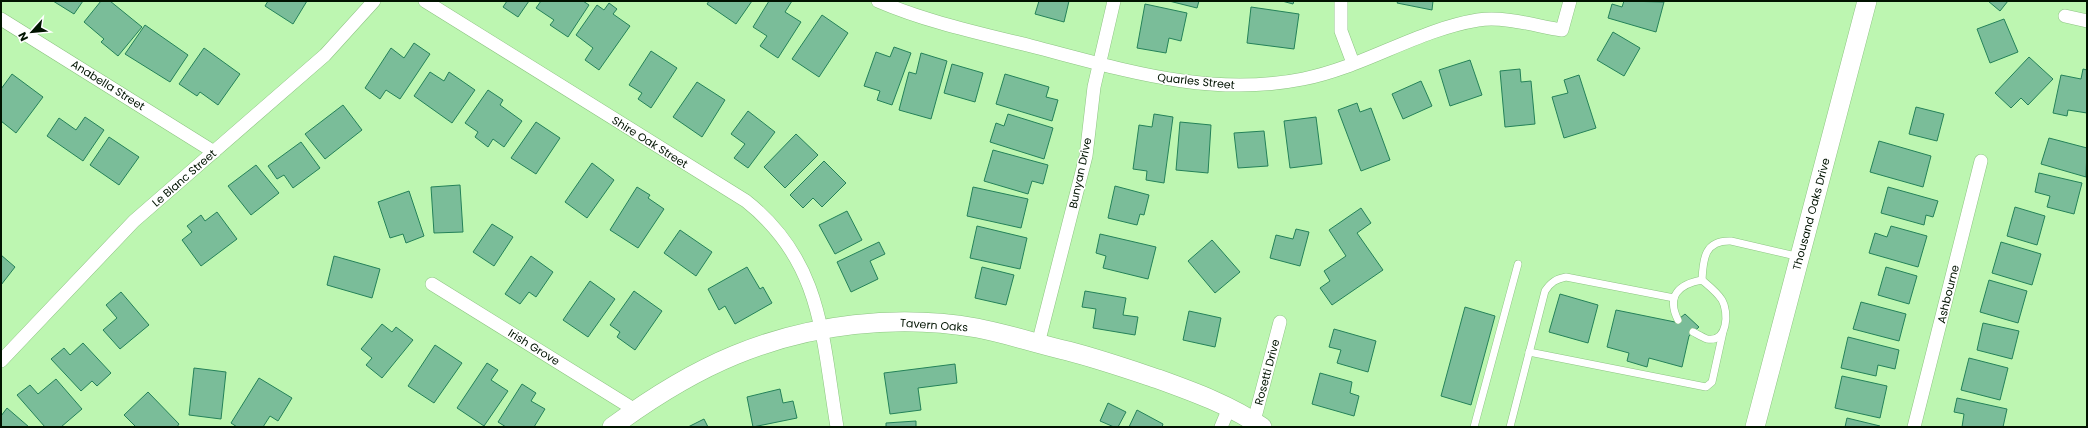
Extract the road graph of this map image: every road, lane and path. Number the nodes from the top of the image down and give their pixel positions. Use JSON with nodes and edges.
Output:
{"nodes":[{"id":1,"x":374,"y":1,"type":"edge"},
{"id":2,"x":425,"y":1,"type":"edge"},
{"id":3,"x":879,"y":1,"type":"edge"},
{"id":4,"x":1114,"y":1,"type":"edge"},
{"id":5,"x":1341,"y":1,"type":"edge"},
{"id":6,"x":1570,"y":1,"type":"edge"},
{"id":7,"x":1867,"y":1,"type":"edge"},
{"id":8,"x":2065,"y":16,"type":"dead end"},
{"id":9,"x":1,"y":19,"type":"edge"},
{"id":10,"x":2087,"y":21,"type":"edge"},
{"id":11,"x":1098,"y":63,"type":"junction"},
{"id":12,"x":1353,"y":63,"type":"junction"},
{"id":13,"x":214,"y":152,"type":"junction"},
{"id":14,"x":1981,"y":161,"type":"dead end"},
{"id":15,"x":1800,"y":257,"type":"junction"},
{"id":16,"x":1518,"y":264,"type":"dead end"},
{"id":17,"x":1702,"y":280,"type":"junction"},
{"id":18,"x":432,"y":284,"type":"dead end"},
{"id":19,"x":1674,"y":298,"type":"junction"},
{"id":20,"x":1678,"y":320,"type":"dead end"},
{"id":21,"x":1280,"y":322,"type":"dead end"},
{"id":22,"x":821,"y":330,"type":"junction"},
{"id":23,"x":1693,"y":332,"type":"dead end"},
{"id":24,"x":1723,"y":332,"type":"junction"},
{"id":25,"x":1038,"y":344,"type":"junction"},
{"id":26,"x":1529,"y":352,"type":"junction"},
{"id":27,"x":2,"y":359,"type":"edge"},
{"id":28,"x":1229,"y":408,"type":"junction"},
{"id":29,"x":635,"y":410,"type":"junction"},
{"id":30,"x":1258,"y":424,"type":"edge"},
{"id":31,"x":612,"y":427,"type":"edge"},
{"id":32,"x":837,"y":427,"type":"edge"},
{"id":33,"x":1220,"y":427,"type":"edge"},
{"id":34,"x":1474,"y":427,"type":"edge"},
{"id":35,"x":1510,"y":427,"type":"edge"},
{"id":36,"x":1755,"y":427,"type":"edge"},
{"id":37,"x":1914,"y":427,"type":"edge"}],
"edges":[{"from":1,"to":13,"type":"street","name":"Le Blanc Street"},
{"from":2,"to":22,"type":"street","name":"Shire Oak Street"},
{"from":3,"to":11,"type":"street","name":"Quarles Street"},
{"from":4,"to":11,"type":"street","name":"Bunyan Drive"},
{"from":5,"to":12,"type":"street"},
{"from":6,"to":12,"type":"street","name":"Quarles Street"},
{"from":7,"to":15,"type":"street","name":"Thousand Oaks Drive"},
{"from":8,"to":10,"type":"street"},
{"from":9,"to":13,"type":"street","name":"Anabella Street"},
{"from":11,"to":12,"type":"street","name":"Quarles Street"},
{"from":11,"to":25,"type":"street","name":"Bunyan Drive"},
{"from":13,"to":27,"type":"street","name":"Le Blanc Street"},
{"from":14,"to":37,"type":"street","name":"Ashbourne"},
{"from":15,"to":17,"type":"lane"},
{"from":15,"to":36,"type":"street","name":"Thousand Oaks Drive"},
{"from":16,"to":34,"type":"lane"},
{"from":17,"to":19,"type":"lane"},
{"from":17,"to":24,"type":"lane"},
{"from":18,"to":29,"type":"street","name":"Irish Grove"},
{"from":19,"to":20,"type":"lane"},
{"from":19,"to":26,"type":"lane"},
{"from":21,"to":30,"type":"street","name":"Rosetti Drive"},
{"from":22,"to":25,"type":"street","name":"Tavern Oaks"},
{"from":22,"to":29,"type":"street","name":"Tavern Oaks"},
{"from":22,"to":32,"type":"street","name":"Shire Oak Street"},
{"from":23,"to":24,"type":"lane"},
{"from":24,"to":26,"type":"lane"},
{"from":25,"to":28,"type":"street","name":"Tavern Oaks"},
{"from":26,"to":35,"type":"lane"},
{"from":28,"to":30,"type":"street","name":"Tavern Oaks"},
{"from":28,"to":33,"type":"street"},
{"from":29,"to":31,"type":"street","name":"Tavern Oaks"}]}
